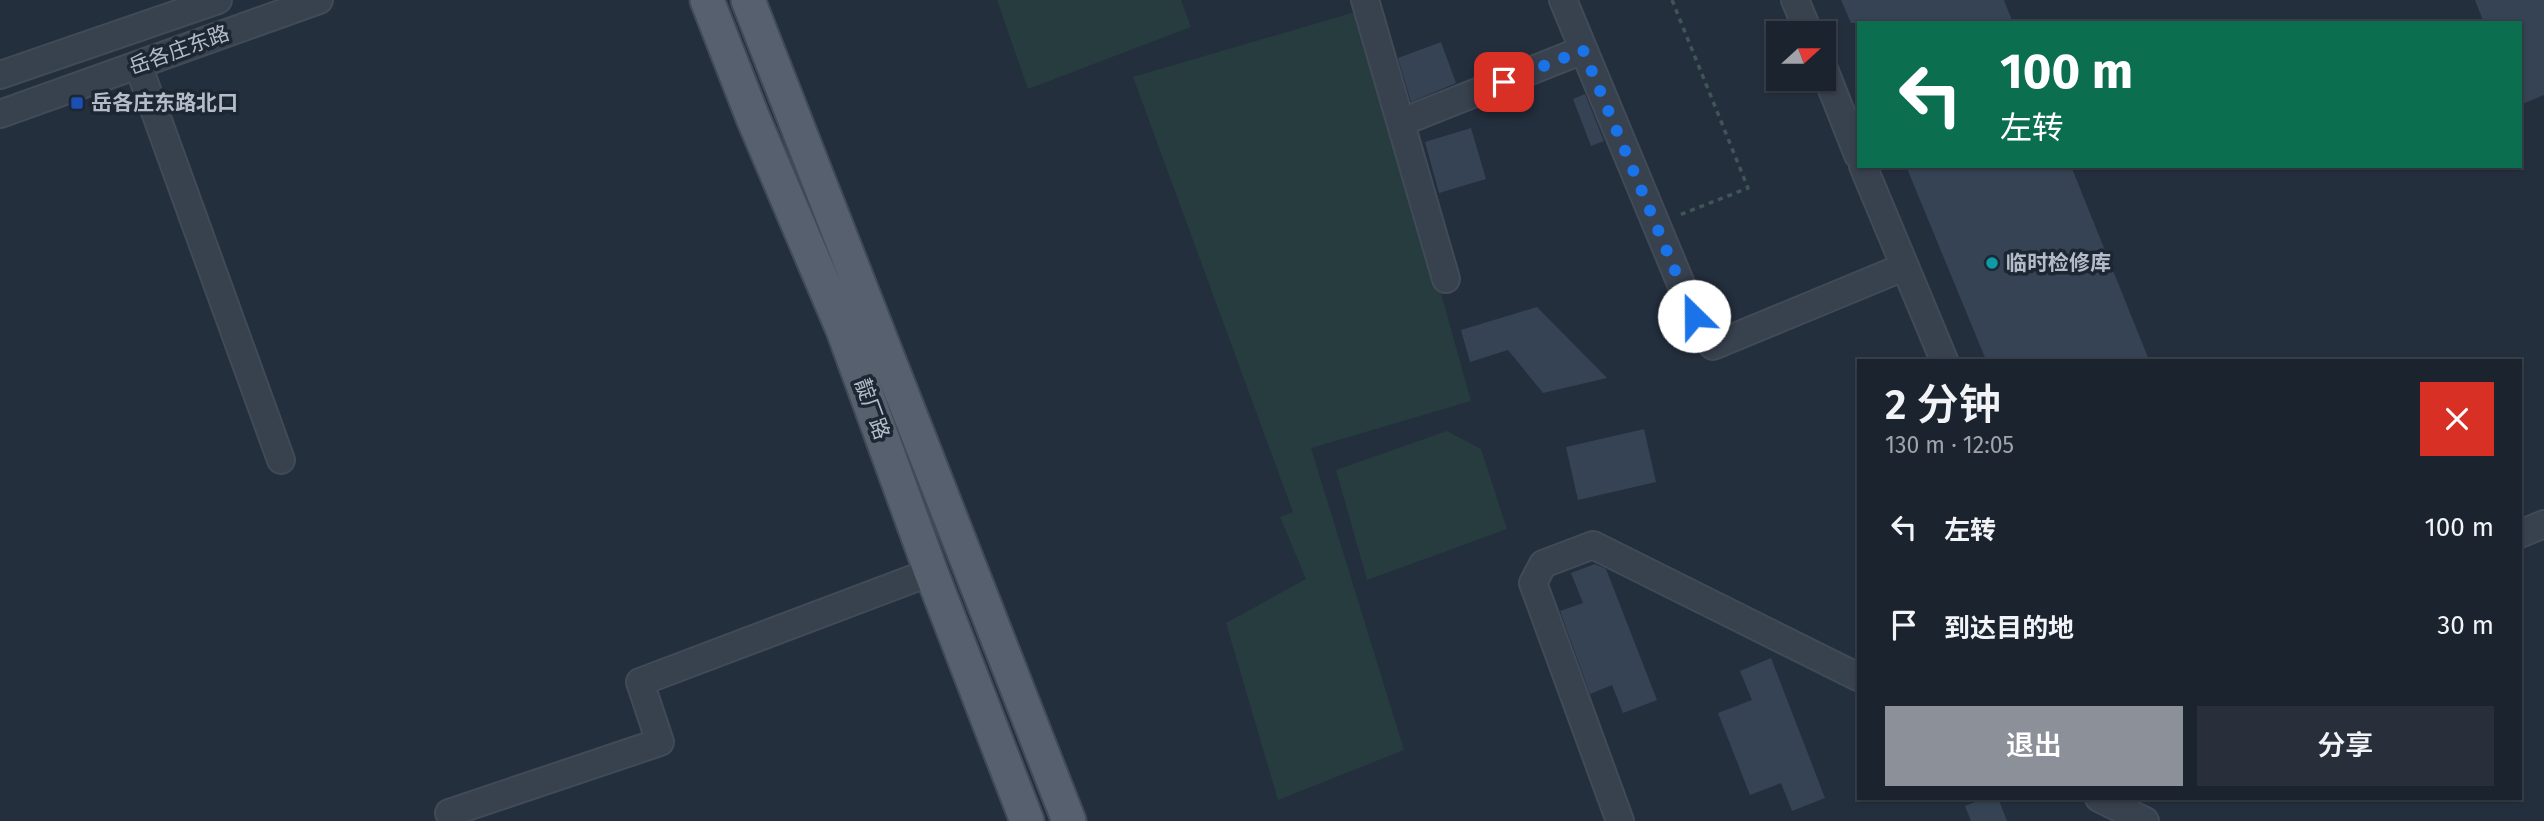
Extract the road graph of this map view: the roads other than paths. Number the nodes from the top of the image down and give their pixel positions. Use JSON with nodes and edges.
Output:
{"nodes":[{"id":1,"x":218,"y":0,"type":"edge"},
{"id":2,"x":319,"y":0,"type":"edge"},
{"id":3,"x":707,"y":0,"type":"edge"},
{"id":4,"x":748,"y":0,"type":"edge"},
{"id":5,"x":1365,"y":0,"type":"edge"},
{"id":6,"x":1563,"y":0,"type":"edge"},
{"id":7,"x":1795,"y":0,"type":"edge"},
{"id":8,"x":1804,"y":21,"type":"edge"},
{"id":9,"x":1583,"y":50,"type":"junction"},
{"id":10,"x":138,"y":65,"type":"junction"},
{"id":11,"x":0,"y":75,"type":"edge"},
{"id":12,"x":1833,"y":91,"type":"edge"},
{"id":13,"x":0,"y":114,"type":"edge"},
{"id":14,"x":1402,"y":122,"type":"junction"},
{"id":15,"x":1857,"y":152,"type":"edge"},
{"id":16,"x":1864,"y":168,"type":"edge"},
{"id":17,"x":1904,"y":267,"type":"junction"},
{"id":18,"x":1446,"y":279,"type":"dead end"},
{"id":19,"x":1944,"y":359,"type":"edge"},
{"id":20,"x":281,"y":460,"type":"dead end"},
{"id":21,"x":2544,"y":524,"type":"edge"},
{"id":22,"x":2522,"y":533,"type":"edge"},
{"id":23,"x":931,"y":572,"type":"junction"},
{"id":24,"x":1857,"y":677,"type":"edge"},
{"id":25,"x":2103,"y":800,"type":"edge"},
{"id":26,"x":449,"y":813,"type":"dead end"},
{"id":27,"x":1027,"y":821,"type":"edge"},
{"id":28,"x":1069,"y":821,"type":"edge"},
{"id":29,"x":1620,"y":821,"type":"edge"},
{"id":30,"x":2145,"y":821,"type":"edge"}],
"edges":[{"from":1,"to":11,"type":"street","name":"岳各庄东路"},
{"from":2,"to":10,"type":"street","name":"岳各庄东路"},
{"from":3,"to":23,"type":"main road","name":"靛厂路"},
{"from":4,"to":28,"type":"main road"},
{"from":5,"to":14,"type":"street"},
{"from":6,"to":9,"type":"street"},
{"from":7,"to":8,"type":"street"},
{"from":9,"to":14,"type":"street"},
{"from":9,"to":17,"type":"street"},
{"from":10,"to":13,"type":"street","name":"岳各庄东路"},
{"from":10,"to":20,"type":"street"},
{"from":12,"to":15,"type":"street"},
{"from":14,"to":18,"type":"street"},
{"from":16,"to":17,"type":"street"},
{"from":17,"to":19,"type":"street"},
{"from":21,"to":22,"type":"street"},
{"from":23,"to":26,"type":"street"},
{"from":23,"to":27,"type":"main road","name":"靛厂路"},
{"from":24,"to":29,"type":"street"},
{"from":25,"to":30,"type":"street"}]}
